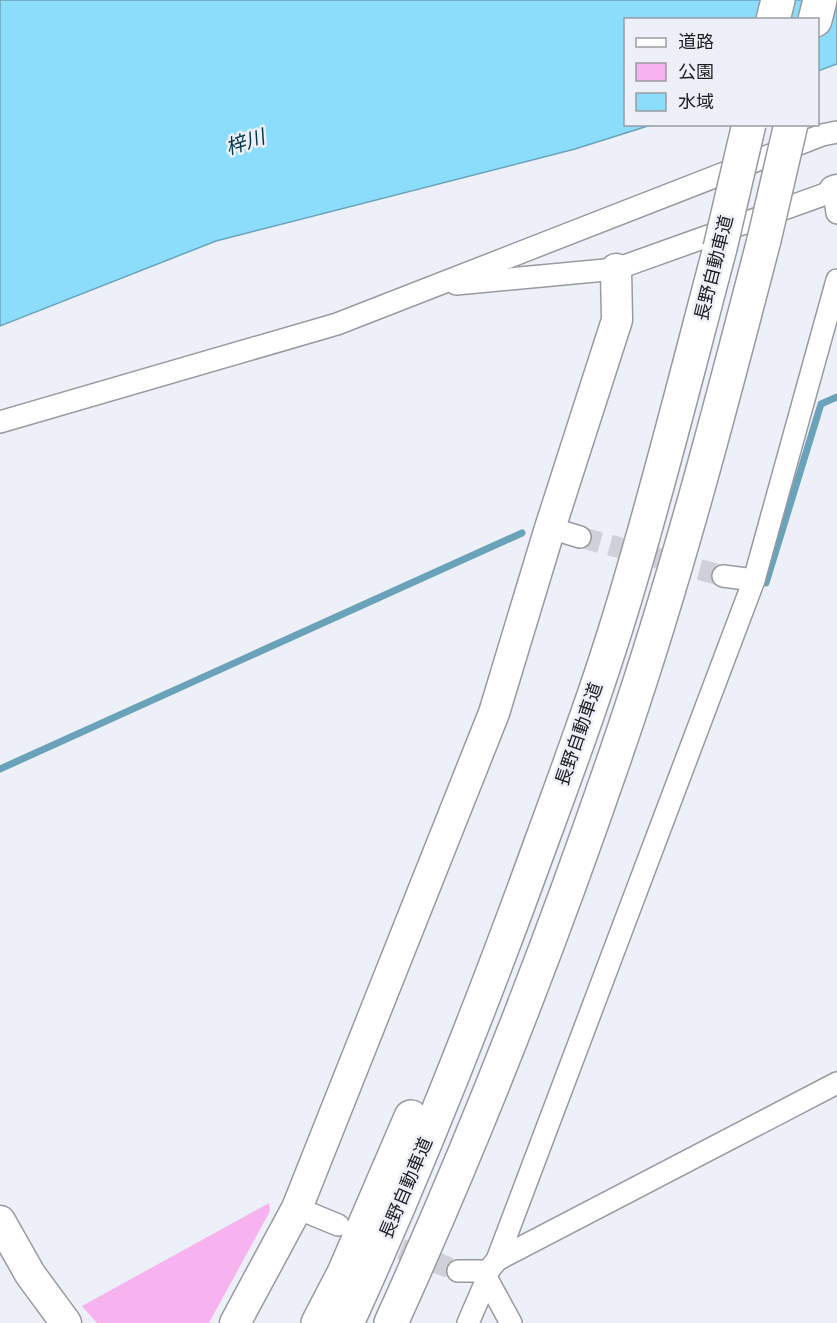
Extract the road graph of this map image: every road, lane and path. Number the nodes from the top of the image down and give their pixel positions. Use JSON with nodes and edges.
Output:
{"nodes":[{"id":1,"x":778,"y":0,"type":"edge"},
{"id":2,"x":819,"y":0,"type":"edge"},
{"id":3,"x":774,"y":18,"type":"edge"},
{"id":4,"x":815,"y":18,"type":"edge"},
{"id":5,"x":749,"y":126,"type":"edge"},
{"id":6,"x":791,"y":126,"type":"edge"},
{"id":7,"x":837,"y":132,"type":"edge"},
{"id":8,"x":836,"y":198,"type":"edge"},
{"id":9,"x":616,"y":269,"type":"junction"},
{"id":10,"x":837,"y":280,"type":"edge"},
{"id":11,"x":432,"y":286,"type":"junction"},
{"id":12,"x":0,"y":422,"type":"edge"},
{"id":13,"x":550,"y":528,"type":"junction"},
{"id":14,"x":580,"y":537,"type":"tunnel mouth"},
{"id":15,"x":723,"y":576,"type":"tunnel mouth"},
{"id":16,"x":754,"y":580,"type":"junction"},
{"id":17,"x":520,"y":900,"type":"junction"},
{"id":18,"x":837,"y":1083,"type":"edge"},
{"id":19,"x":297,"y":1208,"type":"junction"},
{"id":20,"x":0,"y":1221,"type":"edge"},
{"id":21,"x":338,"y":1225,"type":"dead end"},
{"id":22,"x":491,"y":1270,"type":"junction"},
{"id":23,"x":458,"y":1271,"type":"tunnel mouth"},
{"id":24,"x":66,"y":1323,"type":"edge"},
{"id":25,"x":235,"y":1323,"type":"edge"},
{"id":26,"x":318,"y":1323,"type":"edge"},
{"id":27,"x":347,"y":1323,"type":"edge"},
{"id":28,"x":391,"y":1323,"type":"edge"},
{"id":29,"x":468,"y":1323,"type":"edge"},
{"id":30,"x":511,"y":1323,"type":"edge"}],
"edges":[{"from":1,"to":3,"type":"highway"},
{"from":2,"to":4,"type":"highway"},
{"from":5,"to":17,"type":"highway","name":"長野自動車道","bridge":true},
{"from":6,"to":28,"type":"highway","bridge":true},
{"from":7,"to":11,"type":"street"},
{"from":8,"to":9,"type":"street"},
{"from":9,"to":11,"type":"street"},
{"from":9,"to":13,"type":"street"},
{"from":10,"to":16,"type":"street"},
{"from":11,"to":12,"type":"street"},
{"from":13,"to":14,"type":"street"},
{"from":13,"to":19,"type":"street"},
{"from":15,"to":16,"type":"street"},
{"from":16,"to":22,"type":"street"},
{"from":17,"to":26,"type":"highway"},
{"from":17,"to":27,"type":"highway","name":"長野自動車道"},
{"from":18,"to":22,"type":"street"},
{"from":19,"to":21,"type":"street"},
{"from":19,"to":25,"type":"street"},
{"from":20,"to":24,"type":"street"},
{"from":22,"to":23,"type":"street"},
{"from":22,"to":29,"type":"street"},
{"from":22,"to":30,"type":"street"}]}
